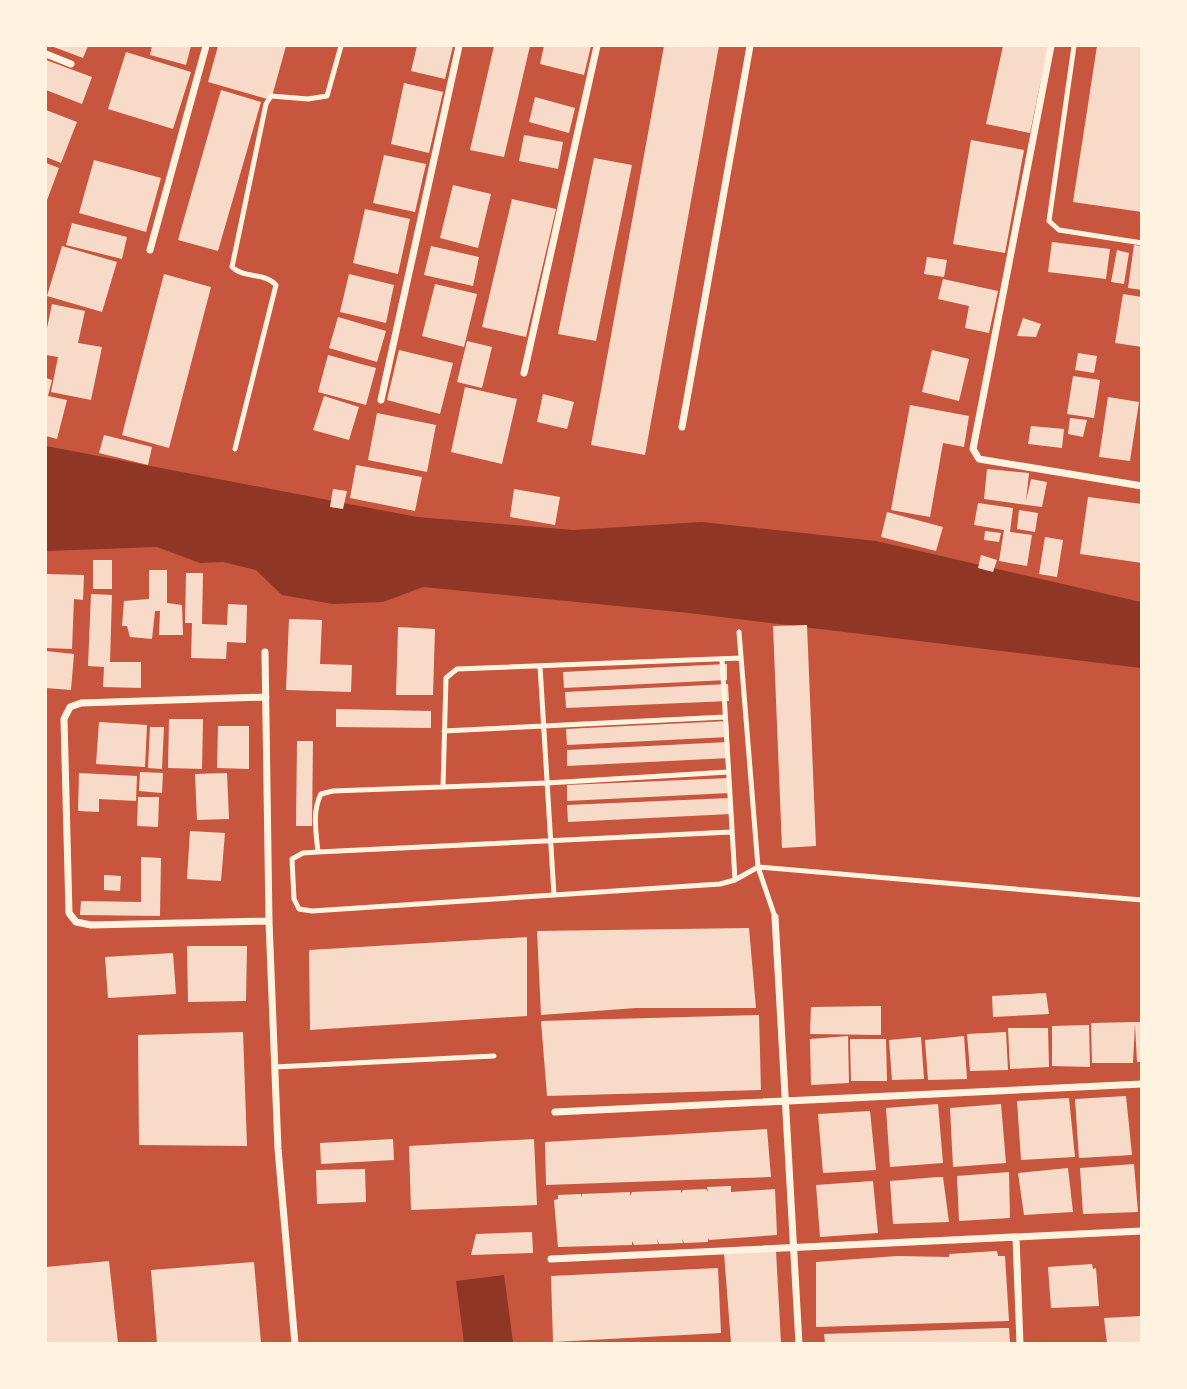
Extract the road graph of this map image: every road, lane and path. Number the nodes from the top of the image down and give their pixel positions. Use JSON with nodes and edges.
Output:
{"nodes":[{"id":1,"x":206,"y":46,"type":"edge"},
{"id":2,"x":341,"y":46,"type":"edge"},
{"id":3,"x":459,"y":46,"type":"edge"},
{"id":4,"x":597,"y":46,"type":"edge"},
{"id":5,"x":750,"y":46,"type":"edge"},
{"id":6,"x":1051,"y":46,"type":"edge"},
{"id":7,"x":1074,"y":46,"type":"edge"},
{"id":8,"x":46,"y":54,"type":"edge"},
{"id":9,"x":71,"y":64,"type":"dead end"},
{"id":10,"x":1142,"y":243,"type":"edge"},
{"id":11,"x":150,"y":250,"type":"dead end"},
{"id":12,"x":524,"y":373,"type":"dead end"},
{"id":13,"x":381,"y":400,"type":"dead end"},
{"id":14,"x":682,"y":427,"type":"dead end"},
{"id":15,"x":235,"y":449,"type":"dead end"},
{"id":16,"x":1142,"y":486,"type":"edge"},
{"id":17,"x":739,"y":632,"type":"dead end"},
{"id":18,"x":265,"y":652,"type":"dead end"},
{"id":19,"x":741,"y":658,"type":"junction"},
{"id":20,"x":722,"y":659,"type":"junction"},
{"id":21,"x":540,"y":666,"type":"junction"},
{"id":22,"x":266,"y":697,"type":"junction"},
{"id":23,"x":724,"y":717,"type":"junction"},
{"id":24,"x":544,"y":725,"type":"junction"},
{"id":25,"x":444,"y":730,"type":"junction"},
{"id":26,"x":728,"y":772,"type":"junction"},
{"id":27,"x":547,"y":783,"type":"junction"},
{"id":28,"x":443,"y":787,"type":"junction"},
{"id":29,"x":731,"y":832,"type":"junction"},
{"id":30,"x":551,"y":843,"type":"junction"},
{"id":31,"x":318,"y":852,"type":"junction"},
{"id":32,"x":758,"y":867,"type":"junction"},
{"id":33,"x":735,"y":880,"type":"junction"},
{"id":34,"x":554,"y":895,"type":"junction"},
{"id":35,"x":1142,"y":900,"type":"edge"},
{"id":36,"x":775,"y":917,"type":"joint"},
{"id":37,"x":269,"y":921,"type":"junction"},
{"id":38,"x":494,"y":1056,"type":"dead end"},
{"id":39,"x":275,"y":1067,"type":"junction"},
{"id":40,"x":1142,"y":1084,"type":"edge"},
{"id":41,"x":784,"y":1101,"type":"junction"},
{"id":42,"x":555,"y":1112,"type":"dead end"},
{"id":43,"x":1142,"y":1231,"type":"edge"},
{"id":44,"x":1016,"y":1237,"type":"junction"},
{"id":45,"x":792,"y":1248,"type":"junction"},
{"id":46,"x":551,"y":1259,"type":"dead end"},
{"id":47,"x":295,"y":1343,"type":"edge"},
{"id":48,"x":799,"y":1343,"type":"edge"},
{"id":49,"x":1020,"y":1343,"type":"edge"}],
"edges":[{"from":1,"to":11,"type":"street"},
{"from":2,"to":15,"type":"lane"},
{"from":3,"to":13,"type":"street"},
{"from":4,"to":12,"type":"street"},
{"from":5,"to":14,"type":"street"},
{"from":6,"to":16,"type":"street"},
{"from":7,"to":10,"type":"lane"},
{"from":8,"to":9,"type":"street"},
{"from":17,"to":19,"type":"lane"},
{"from":18,"to":22,"type":"street"},
{"from":19,"to":20,"type":"lane"},
{"from":19,"to":32,"type":"lane"},
{"from":20,"to":21,"type":"lane"},
{"from":20,"to":23,"type":"lane"},
{"from":21,"to":24,"type":"lane"},
{"from":21,"to":25,"type":"lane"},
{"from":22,"to":37,"type":"street"},
{"from":22,"to":37,"type":"street"},
{"from":23,"to":24,"type":"lane"},
{"from":23,"to":26,"type":"lane"},
{"from":24,"to":25,"type":"lane"},
{"from":24,"to":27,"type":"lane"},
{"from":25,"to":28,"type":"lane"},
{"from":26,"to":27,"type":"lane"},
{"from":26,"to":29,"type":"lane"},
{"from":27,"to":28,"type":"lane"},
{"from":27,"to":30,"type":"lane"},
{"from":28,"to":31,"type":"lane"},
{"from":29,"to":30,"type":"lane"},
{"from":29,"to":33,"type":"lane"},
{"from":30,"to":31,"type":"lane"},
{"from":30,"to":34,"type":"lane"},
{"from":31,"to":34,"type":"lane"},
{"from":32,"to":33,"type":"lane"},
{"from":32,"to":35,"type":"lane"},
{"from":32,"to":36,"type":"lane"},
{"from":33,"to":34,"type":"lane"},
{"from":36,"to":41,"type":"street"},
{"from":37,"to":39,"type":"street"},
{"from":38,"to":39,"type":"lane"},
{"from":39,"to":47,"type":"street"},
{"from":40,"to":41,"type":"street"},
{"from":41,"to":42,"type":"street"},
{"from":41,"to":45,"type":"street"},
{"from":43,"to":44,"type":"street"},
{"from":44,"to":45,"type":"street"},
{"from":44,"to":49,"type":"street"},
{"from":45,"to":46,"type":"street"},
{"from":45,"to":48,"type":"street"}]}
